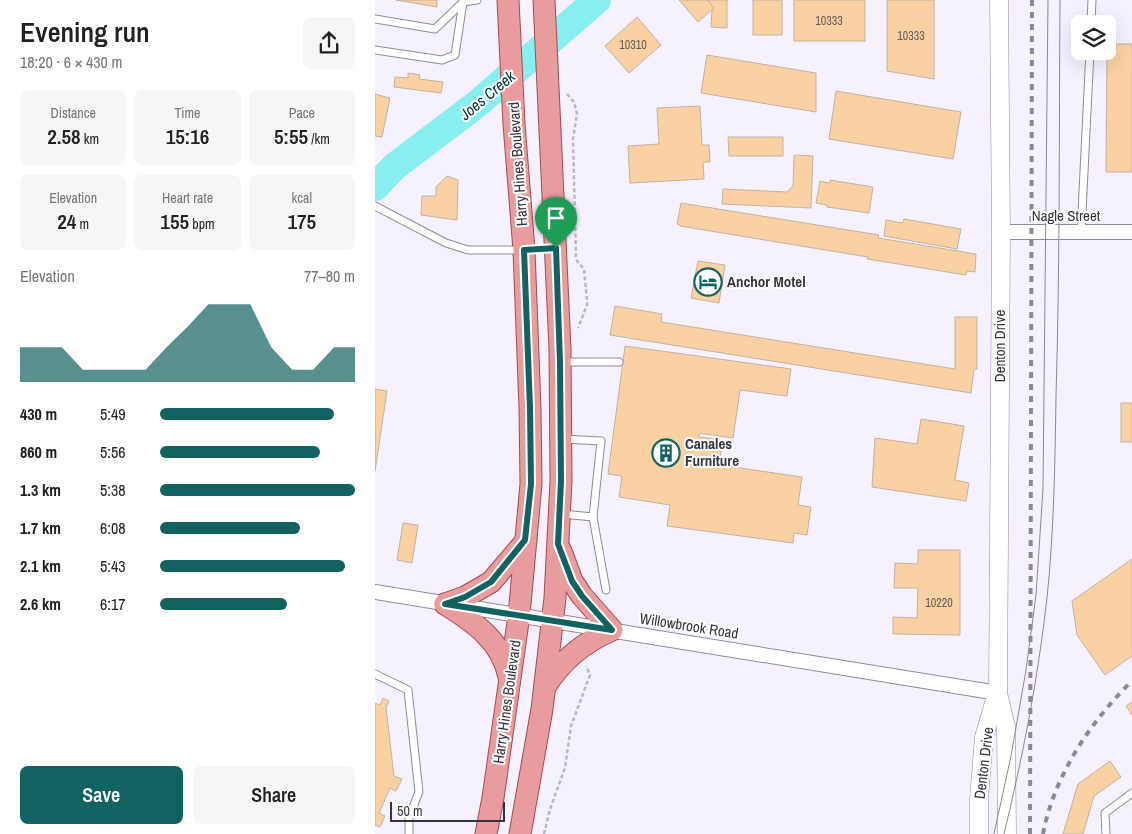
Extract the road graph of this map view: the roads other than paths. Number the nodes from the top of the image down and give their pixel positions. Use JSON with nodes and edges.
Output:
{"nodes":[{"id":1,"x":477,"y":0,"type":"edge"},
{"id":2,"x":508,"y":0,"type":"edge"},
{"id":3,"x":544,"y":0,"type":"edge"},
{"id":4,"x":999,"y":0,"type":"edge"},
{"id":5,"x":1092,"y":0,"type":"edge"},
{"id":6,"x":463,"y":2,"type":"junction"},
{"id":7,"x":1091,"y":15,"type":"edge"},
{"id":8,"x":375,"y":18,"type":"edge"},
{"id":9,"x":375,"y":50,"type":"edge"},
{"id":10,"x":1089,"y":60,"type":"edge"},
{"id":11,"x":375,"y":206,"type":"edge"},
{"id":12,"x":1001,"y":232,"type":"junction"},
{"id":13,"x":1081,"y":232,"type":"junction"},
{"id":14,"x":1132,"y":232,"type":"edge"},
{"id":15,"x":556,"y":248,"type":"junction"},
{"id":16,"x":524,"y":250,"type":"junction"},
{"id":17,"x":560,"y":362,"type":"junction"},
{"id":18,"x":619,"y":362,"type":"dead end"},
{"id":19,"x":561,"y":439,"type":"junction"},
{"id":20,"x":559,"y":514,"type":"junction"},
{"id":21,"x":593,"y":517,"type":"junction"},
{"id":22,"x":525,"y":540,"type":"junction"},
{"id":23,"x":558,"y":544,"type":"junction"},
{"id":24,"x":606,"y":590,"type":"dead end"},
{"id":25,"x":375,"y":592,"type":"edge"},
{"id":26,"x":445,"y":604,"type":"junction"},
{"id":27,"x":519,"y":615,"type":"junction"},
{"id":28,"x":551,"y":620,"type":"junction"},
{"id":29,"x":612,"y":630,"type":"junction"},
{"id":30,"x":375,"y":674,"type":"edge"},
{"id":31,"x":510,"y":680,"type":"junction"},
{"id":32,"x":544,"y":689,"type":"junction"},
{"id":33,"x":998,"y":693,"type":"junction"},
{"id":34,"x":1132,"y":793,"type":"edge"},
{"id":35,"x":409,"y":834,"type":"edge"},
{"id":36,"x":486,"y":834,"type":"edge"},
{"id":37,"x":520,"y":834,"type":"edge"},
{"id":38,"x":979,"y":834,"type":"edge"},
{"id":39,"x":1007,"y":834,"type":"edge"},
{"id":40,"x":1106,"y":834,"type":"edge"}],
"edges":[{"from":1,"to":6,"type":"lane"},
{"from":2,"to":16,"type":"main road","name":"Harry Hines Boulevard"},
{"from":3,"to":15,"type":"main road"},
{"from":4,"to":12,"type":"street","name":"Denton Drive"},
{"from":5,"to":7,"type":"lane"},
{"from":6,"to":8,"type":"lane"},
{"from":6,"to":9,"type":"lane"},
{"from":10,"to":13,"type":"lane"},
{"from":11,"to":16,"type":"lane"},
{"from":12,"to":13,"type":"street","name":"Nagle Street"},
{"from":12,"to":33,"type":"street","name":"Denton Drive"},
{"from":13,"to":14,"type":"street","name":"Nagle Street"},
{"from":15,"to":16,"type":"main road"},
{"from":15,"to":17,"type":"main road"},
{"from":16,"to":22,"type":"main road","name":"Harry Hines Boulevard"},
{"from":17,"to":18,"type":"lane"},
{"from":17,"to":19,"type":"main road"},
{"from":19,"to":20,"type":"main road"},
{"from":19,"to":21,"type":"lane"},
{"from":20,"to":21,"type":"lane"},
{"from":20,"to":23,"type":"main road"},
{"from":21,"to":24,"type":"lane"},
{"from":22,"to":26,"type":"main road"},
{"from":22,"to":27,"type":"main road","name":"Harry Hines Boulevard"},
{"from":23,"to":28,"type":"main road"},
{"from":23,"to":29,"type":"main road"},
{"from":25,"to":26,"type":"street","name":"Willowbrook Road"},
{"from":26,"to":27,"type":"street","name":"Willowbrook Road"},
{"from":26,"to":31,"type":"main road"},
{"from":27,"to":28,"type":"street","name":"Willowbrook Road"},
{"from":27,"to":31,"type":"main road","name":"Harry Hines Boulevard"},
{"from":28,"to":29,"type":"street","name":"Willowbrook Road"},
{"from":28,"to":32,"type":"main road"},
{"from":29,"to":32,"type":"main road"},
{"from":29,"to":33,"type":"street","name":"Willowbrook Road"},
{"from":30,"to":35,"type":"lane"},
{"from":31,"to":36,"type":"main road","name":"Harry Hines Boulevard"},
{"from":32,"to":37,"type":"main road"},
{"from":33,"to":38,"type":"street","name":"Denton Drive"},
{"from":33,"to":39,"type":"street","name":"Denton Drive"},
{"from":34,"to":40,"type":"lane"}]}
